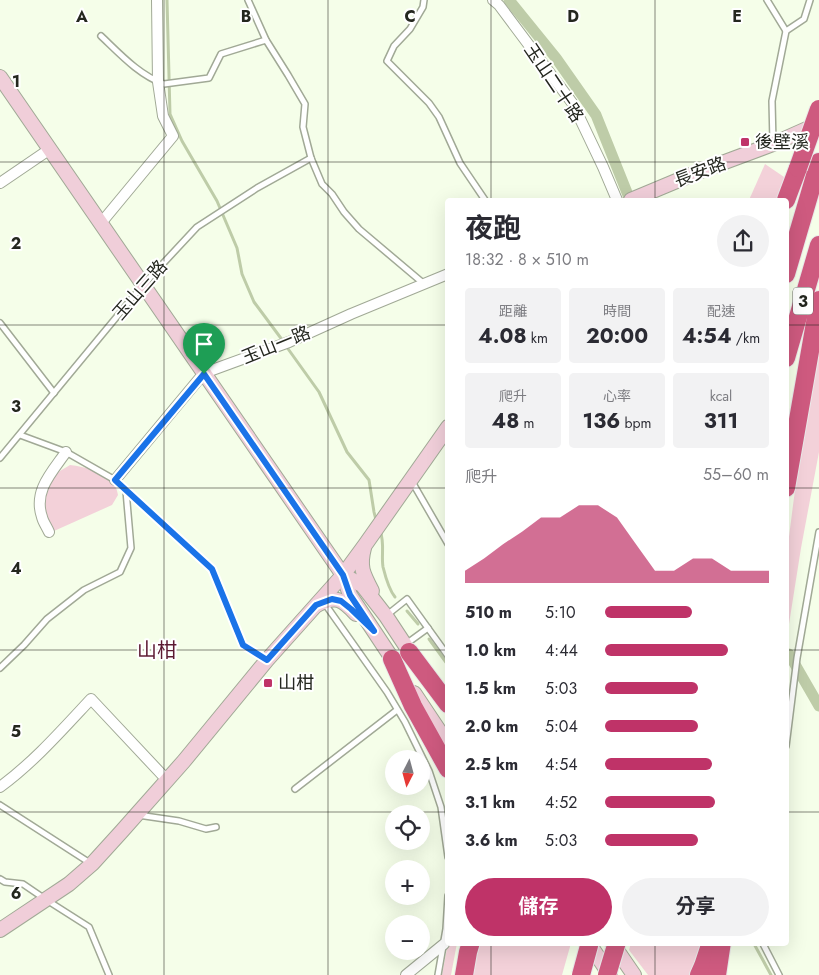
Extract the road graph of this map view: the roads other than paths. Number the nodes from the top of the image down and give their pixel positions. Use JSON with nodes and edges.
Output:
{"nodes":[{"id":1,"x":156,"y":0,"type":"edge"},
{"id":2,"x":248,"y":0,"type":"edge"},
{"id":3,"x":424,"y":0,"type":"edge"},
{"id":4,"x":493,"y":0,"type":"edge"},
{"id":5,"x":767,"y":0,"type":"edge"},
{"id":6,"x":810,"y":0,"type":"edge"},
{"id":7,"x":786,"y":31,"type":"junction"},
{"id":8,"x":101,"y":36,"type":"dead end"},
{"id":9,"x":266,"y":40,"type":"junction"},
{"id":10,"x":0,"y":77,"type":"edge"},
{"id":11,"x":161,"y":83,"type":"junction"},
{"id":12,"x":819,"y":109,"type":"edge"},
{"id":13,"x":819,"y":124,"type":"edge"},
{"id":14,"x":773,"y":144,"type":"junction"},
{"id":15,"x":50,"y":149,"type":"junction"},
{"id":16,"x":311,"y":158,"type":"junction"},
{"id":17,"x":818,"y":167,"type":"edge"},
{"id":18,"x":0,"y":183,"type":"edge"},
{"id":19,"x":484,"y":198,"type":"edge"},
{"id":20,"x":616,"y":198,"type":"edge"},
{"id":21,"x":634,"y":198,"type":"edge"},
{"id":22,"x":787,"y":198,"type":"edge"},
{"id":23,"x":101,"y":223,"type":"junction"},
{"id":24,"x":819,"y":245,"type":"edge"},
{"id":25,"x":789,"y":264,"type":"edge"},
{"id":26,"x":445,"y":275,"type":"edge"},
{"id":27,"x":423,"y":284,"type":"junction"},
{"id":28,"x":143,"y":285,"type":"junction"},
{"id":29,"x":819,"y":300,"type":"edge"},
{"id":30,"x":0,"y":323,"type":"edge"},
{"id":31,"x":789,"y":348,"type":"edge"},
{"id":32,"x":204,"y":374,"type":"junction"},
{"id":33,"x":54,"y":393,"type":"junction"},
{"id":34,"x":445,"y":431,"type":"edge"},
{"id":35,"x":20,"y":434,"type":"junction"},
{"id":36,"x":66,"y":452,"type":"junction"},
{"id":37,"x":0,"y":458,"type":"edge"},
{"id":38,"x":789,"y":471,"type":"edge"},
{"id":39,"x":115,"y":480,"type":"junction"},
{"id":40,"x":411,"y":480,"type":"junction"},
{"id":41,"x":126,"y":490,"type":"junction"},
{"id":42,"x":49,"y":532,"type":"dead end"},
{"id":43,"x":819,"y":532,"type":"edge"},
{"id":44,"x":445,"y":539,"type":"edge"},
{"id":45,"x":365,"y":545,"type":"junction"},
{"id":46,"x":343,"y":575,"type":"junction"},
{"id":47,"x":320,"y":603,"type":"junction"},
{"id":48,"x":386,"y":616,"type":"junction"},
{"id":49,"x":428,"y":628,"type":"junction"},
{"id":50,"x":374,"y":631,"type":"junction"},
{"id":51,"x":407,"y":649,"type":"junction"},
{"id":52,"x":445,"y":652,"type":"edge"},
{"id":53,"x":392,"y":659,"type":"junction"},
{"id":54,"x":267,"y":660,"type":"junction"},
{"id":55,"x":0,"y":668,"type":"edge"},
{"id":56,"x":445,"y":700,"type":"edge"},
{"id":57,"x":445,"y":704,"type":"edge"},
{"id":58,"x":397,"y":710,"type":"junction"},
{"id":59,"x":789,"y":721,"type":"edge"},
{"id":60,"x":445,"y":739,"type":"edge"},
{"id":61,"x":445,"y":764,"type":"edge"},
{"id":62,"x":167,"y":780,"type":"junction"},
{"id":63,"x":0,"y":787,"type":"edge"},
{"id":64,"x":295,"y":789,"type":"dead end"},
{"id":65,"x":0,"y":805,"type":"edge"},
{"id":66,"x":136,"y":815,"type":"junction"},
{"id":67,"x":216,"y":827,"type":"dead end"},
{"id":68,"x":445,"y":836,"type":"edge"},
{"id":69,"x":92,"y":864,"type":"junction"},
{"id":70,"x":0,"y":879,"type":"edge"},
{"id":71,"x":45,"y":900,"type":"junction"},
{"id":72,"x":0,"y":930,"type":"edge"},
{"id":73,"x":445,"y":936,"type":"edge"},
{"id":74,"x":444,"y":944,"type":"junction"},
{"id":75,"x":464,"y":946,"type":"edge"},
{"id":76,"x":470,"y":946,"type":"edge"},
{"id":77,"x":588,"y":946,"type":"edge"},
{"id":78,"x":591,"y":946,"type":"edge"},
{"id":79,"x":614,"y":946,"type":"edge"},
{"id":80,"x":616,"y":946,"type":"edge"},
{"id":81,"x":710,"y":946,"type":"edge"},
{"id":82,"x":721,"y":946,"type":"edge"},
{"id":83,"x":764,"y":946,"type":"edge"},
{"id":84,"x":109,"y":975,"type":"edge"},
{"id":85,"x":406,"y":975,"type":"edge"},
{"id":86,"x":438,"y":975,"type":"edge"},
{"id":87,"x":460,"y":975,"type":"edge"},
{"id":88,"x":464,"y":975,"type":"edge"},
{"id":89,"x":581,"y":975,"type":"edge"},
{"id":90,"x":609,"y":975,"type":"edge"},
{"id":91,"x":634,"y":975,"type":"edge"},
{"id":92,"x":699,"y":975,"type":"edge"},
{"id":93,"x":717,"y":975,"type":"edge"},
{"id":94,"x":779,"y":975,"type":"edge"}],
"edges":[{"from":1,"to":11,"type":"street"},
{"from":2,"to":9,"type":"lane"},
{"from":3,"to":19,"type":"lane"},
{"from":4,"to":20,"type":"street","name":"玉山二十路"},
{"from":5,"to":7,"type":"lane"},
{"from":6,"to":7,"type":"lane"},
{"from":7,"to":14,"type":"lane"},
{"from":8,"to":11,"type":"lane"},
{"from":9,"to":11,"type":"lane"},
{"from":9,"to":16,"type":"lane"},
{"from":10,"to":15,"type":"main road"},
{"from":11,"to":23,"type":"street"},
{"from":12,"to":22,"type":"highway","bridge":true},
{"from":13,"to":14,"type":"main road","name":"長安路"},
{"from":14,"to":21,"type":"main road","name":"長安路"},
{"from":15,"to":18,"type":"street"},
{"from":15,"to":23,"type":"main road"},
{"from":16,"to":27,"type":"lane"},
{"from":16,"to":28,"type":"lane","name":"玉山三路"},
{"from":17,"to":25,"type":"highway","number":"3"},
{"from":23,"to":28,"type":"main road"},
{"from":24,"to":31,"type":"highway","number":"3"},
{"from":26,"to":27,"type":"street","name":"玉山一路"},
{"from":27,"to":32,"type":"street","name":"玉山一路"},
{"from":28,"to":32,"type":"main road"},
{"from":28,"to":33,"type":"lane","name":"玉山三路"},
{"from":29,"to":38,"type":"highway"},
{"from":30,"to":33,"type":"lane"},
{"from":32,"to":39,"type":"street","name":"玉山一路"},
{"from":32,"to":46,"type":"main road"},
{"from":33,"to":35,"type":"lane","name":"玉山三路"},
{"from":34,"to":40,"type":"main road"},
{"from":35,"to":36,"type":"lane"},
{"from":35,"to":37,"type":"lane","name":"玉山三路"},
{"from":36,"to":39,"type":"lane"},
{"from":36,"to":42,"type":"street"},
{"from":39,"to":41,"type":"lane"},
{"from":40,"to":44,"type":"lane"},
{"from":40,"to":45,"type":"main road"},
{"from":41,"to":54,"type":"lane"},
{"from":41,"to":55,"type":"lane"},
{"from":43,"to":59,"type":"lane"},
{"from":45,"to":46,"type":"main road"},
{"from":45,"to":48,"type":"main road"},
{"from":46,"to":47,"type":"main road"},
{"from":46,"to":48,"type":"main road"},
{"from":46,"to":50,"type":"main road"},
{"from":47,"to":50,"type":"main road"},
{"from":47,"to":54,"type":"main road"},
{"from":47,"to":58,"type":"lane"},
{"from":48,"to":49,"type":"lane"},
{"from":48,"to":51,"type":"main road"},
{"from":49,"to":51,"type":"lane"},
{"from":49,"to":52,"type":"lane"},
{"from":50,"to":53,"type":"main road"},
{"from":51,"to":56,"type":"highway"},
{"from":51,"to":57,"type":"main road"},
{"from":53,"to":60,"type":"main road"},
{"from":53,"to":61,"type":"highway"},
{"from":54,"to":62,"type":"main road"},
{"from":58,"to":64,"type":"lane"},
{"from":58,"to":68,"type":"lane"},
{"from":62,"to":63,"type":"street"},
{"from":62,"to":66,"type":"main road"},
{"from":65,"to":69,"type":"lane"},
{"from":66,"to":67,"type":"lane"},
{"from":66,"to":69,"type":"main road"},
{"from":69,"to":71,"type":"main road"},
{"from":70,"to":71,"type":"lane"},
{"from":71,"to":72,"type":"main road"},
{"from":71,"to":84,"type":"lane"},
{"from":73,"to":74,"type":"lane"},
{"from":74,"to":85,"type":"street"},
{"from":74,"to":86,"type":"lane"},
{"from":75,"to":87,"type":"highway"},
{"from":76,"to":88,"type":"highway"},
{"from":77,"to":89,"type":"highway","bridge":true},
{"from":78,"to":90,"type":"main road"},
{"from":79,"to":91,"type":"main road"},
{"from":80,"to":90,"type":"highway","bridge":true},
{"from":81,"to":92,"type":"highway"},
{"from":82,"to":93,"type":"highway"},
{"from":83,"to":94,"type":"lane"}]}
